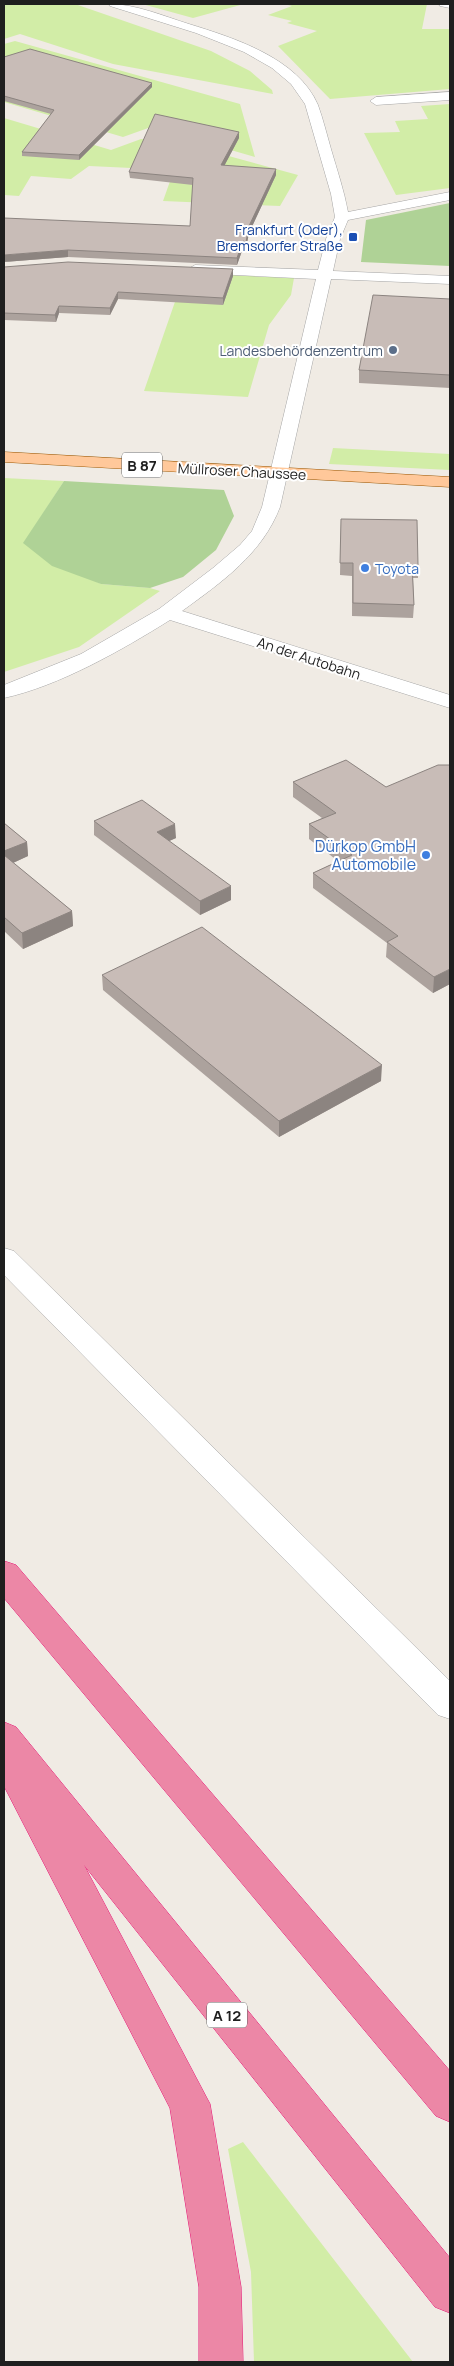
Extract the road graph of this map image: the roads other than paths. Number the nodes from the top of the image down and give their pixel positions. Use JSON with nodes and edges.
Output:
{"nodes":[{"id":1,"x":114,"y":4,"type":"edge"},
{"id":2,"x":444,"y":4,"type":"edge"},
{"id":3,"x":450,"y":5,"type":"edge"},
{"id":4,"x":450,"y":96,"type":"edge"},
{"id":5,"x":376,"y":101,"type":"dead end"},
{"id":6,"x":450,"y":196,"type":"edge"},
{"id":7,"x":342,"y":218,"type":"junction"},
{"id":8,"x":178,"y":268,"type":"edge"},
{"id":9,"x":326,"y":274,"type":"junction"},
{"id":10,"x":450,"y":280,"type":"edge"},
{"id":11,"x":4,"y":457,"type":"edge"},
{"id":12,"x":280,"y":474,"type":"junction"},
{"id":13,"x":450,"y":482,"type":"edge"},
{"id":14,"x":168,"y":613,"type":"junction"},
{"id":15,"x":4,"y":692,"type":"edge"},
{"id":16,"x":450,"y":702,"type":"edge"},
{"id":17,"x":4,"y":1258,"type":"edge"},
{"id":18,"x":4,"y":1575,"type":"edge"},
{"id":19,"x":450,"y":1704,"type":"edge"},
{"id":20,"x":4,"y":1738,"type":"edge"},
{"id":21,"x":4,"y":1751,"type":"edge"},
{"id":22,"x":450,"y":2102,"type":"edge"},
{"id":23,"x":450,"y":2292,"type":"edge"},
{"id":24,"x":221,"y":2362,"type":"edge"}],
"edges":[{"from":1,"to":7,"type":"street"},
{"from":2,"to":3,"type":"street"},
{"from":4,"to":5,"type":"street"},
{"from":6,"to":7,"type":"street"},
{"from":7,"to":9,"type":"street"},
{"from":8,"to":9,"type":"street"},
{"from":9,"to":10,"type":"street"},
{"from":9,"to":12,"type":"street"},
{"from":11,"to":12,"type":"main road","name":"Müllroser Chaussee","number":"B 87"},
{"from":12,"to":13,"type":"main road","name":"Müllroser Chaussee","number":"B 87"},
{"from":12,"to":14,"type":"street"},
{"from":14,"to":15,"type":"street"},
{"from":14,"to":16,"type":"street","name":"An der Autobahn"},
{"from":17,"to":19,"type":"street"},
{"from":18,"to":22,"type":"highway"},
{"from":20,"to":23,"type":"highway","number":"A 12"},
{"from":21,"to":24,"type":"highway"}]}
